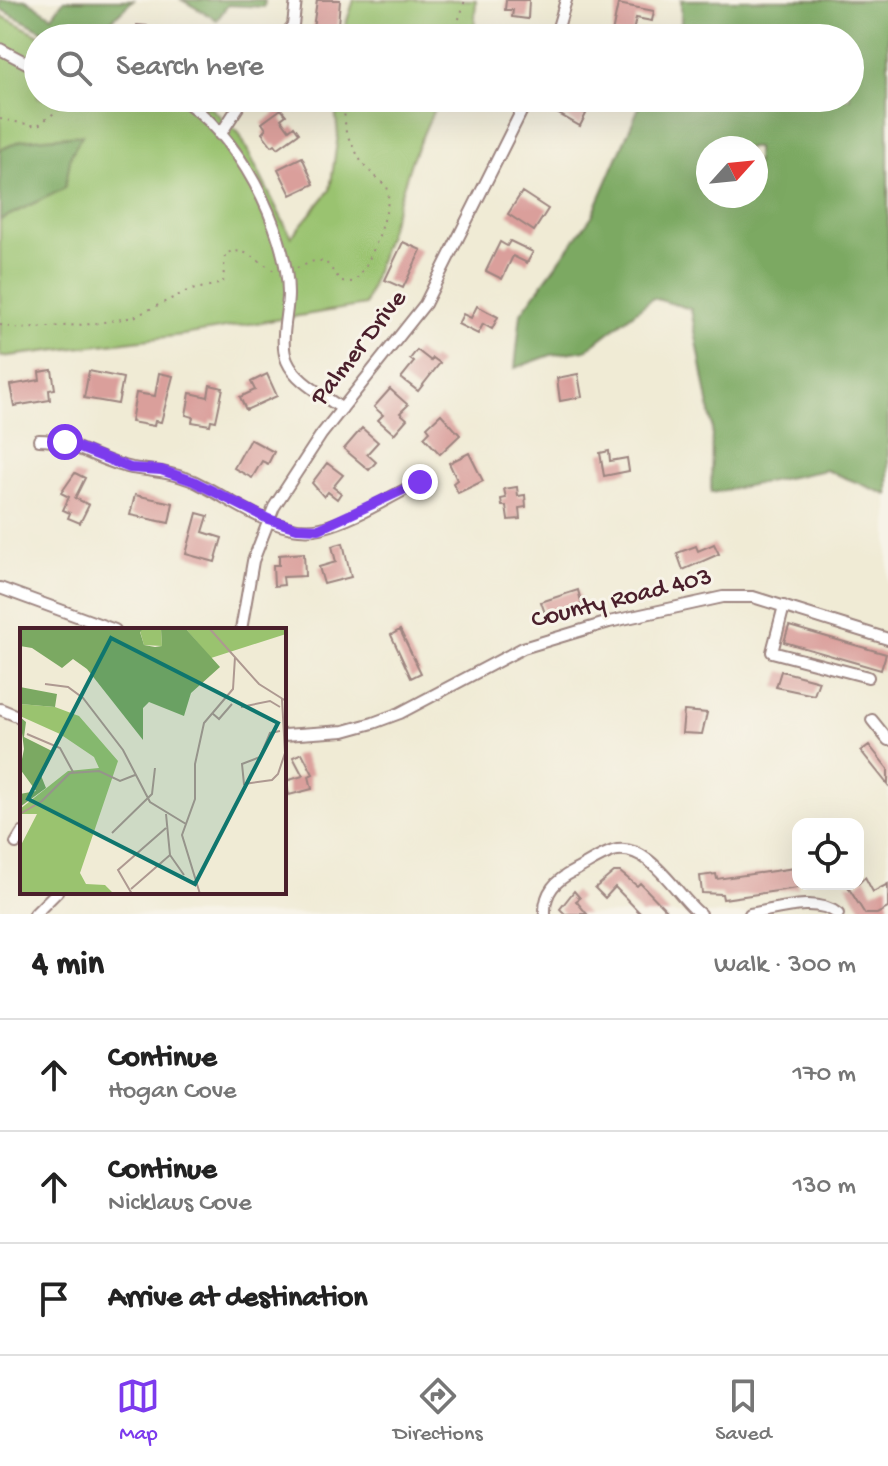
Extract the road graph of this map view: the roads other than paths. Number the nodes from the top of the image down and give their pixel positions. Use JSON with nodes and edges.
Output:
{"nodes":[{"id":1,"x":296,"y":0,"type":"edge"},
{"id":2,"x":566,"y":0,"type":"edge"},
{"id":3,"x":293,"y":24,"type":"edge"},
{"id":4,"x":559,"y":24,"type":"edge"},
{"id":5,"x":0,"y":49,"type":"edge"},
{"id":6,"x":24,"y":62,"type":"edge"},
{"id":7,"x":200,"y":112,"type":"edge"},
{"id":8,"x":235,"y":112,"type":"edge"},
{"id":9,"x":521,"y":112,"type":"edge"},
{"id":10,"x":220,"y":135,"type":"junction"},
{"id":11,"x":342,"y":409,"type":"junction"},
{"id":12,"x":39,"y":440,"type":"dead end"},
{"id":13,"x":420,"y":482,"type":"dead end"},
{"id":14,"x":268,"y":519,"type":"junction"},
{"id":15,"x":0,"y":588,"type":"edge"},
{"id":16,"x":784,"y":606,"type":"junction"},
{"id":17,"x":110,"y":628,"type":"edge"},
{"id":18,"x":241,"y":628,"type":"edge"},
{"id":19,"x":888,"y":639,"type":"edge"},
{"id":20,"x":868,"y":677,"type":"dead end"},
{"id":21,"x":0,"y":709,"type":"edge"},
{"id":22,"x":20,"y":717,"type":"edge"},
{"id":23,"x":872,"y":720,"type":"dead end"},
{"id":24,"x":286,"y":735,"type":"edge"},
{"id":25,"x":888,"y":740,"type":"edge"},
{"id":26,"x":20,"y":836,"type":"edge"},
{"id":27,"x":16,"y":843,"type":"dead end"},
{"id":28,"x":55,"y":894,"type":"edge"},
{"id":29,"x":35,"y":914,"type":"edge"},
{"id":30,"x":545,"y":914,"type":"edge"},
{"id":31,"x":700,"y":914,"type":"edge"},
{"id":32,"x":750,"y":914,"type":"edge"},
{"id":33,"x":838,"y":914,"type":"edge"}],
"edges":[{"from":1,"to":3,"type":"street"},
{"from":2,"to":4,"type":"street"},
{"from":5,"to":6,"type":"street"},
{"from":7,"to":10,"type":"street"},
{"from":8,"to":10,"type":"street"},
{"from":9,"to":11,"type":"street","name":"Palmer Drive"},
{"from":10,"to":11,"type":"street"},
{"from":11,"to":14,"type":"street","name":"Palmer Drive"},
{"from":12,"to":14,"type":"street"},
{"from":13,"to":14,"type":"street"},
{"from":14,"to":18,"type":"street","name":"Palmer Drive"},
{"from":15,"to":17,"type":"street"},
{"from":16,"to":19,"type":"street","name":"County Road 403"},
{"from":16,"to":20,"type":"street"},
{"from":16,"to":24,"type":"street","name":"County Road 403"},
{"from":21,"to":22,"type":"street"},
{"from":23,"to":25,"type":"street"},
{"from":26,"to":27,"type":"street"},
{"from":28,"to":29,"type":"street"},
{"from":30,"to":31,"type":"street"},
{"from":32,"to":33,"type":"street"}]}
